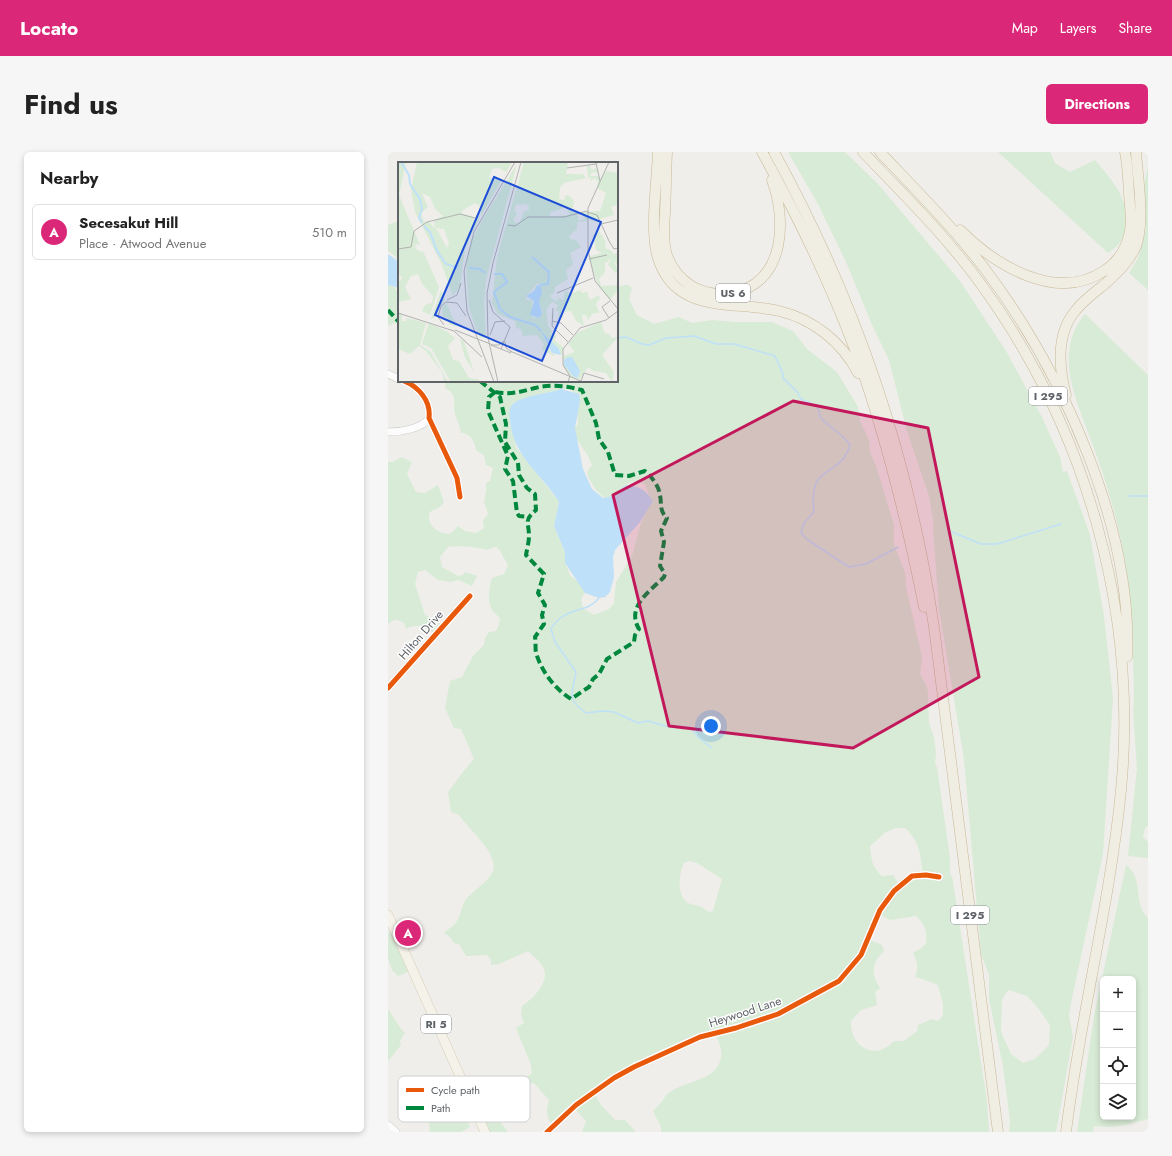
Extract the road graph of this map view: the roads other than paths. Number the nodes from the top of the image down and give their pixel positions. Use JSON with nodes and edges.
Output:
{"nodes":[{"id":1,"x":650,"y":152,"type":"edge"},
{"id":2,"x":658,"y":152,"type":"edge"},
{"id":3,"x":667,"y":152,"type":"edge"},
{"id":4,"x":672,"y":152,"type":"edge"},
{"id":5,"x":761,"y":152,"type":"edge"},
{"id":6,"x":774,"y":152,"type":"edge"},
{"id":7,"x":863,"y":152,"type":"edge"},
{"id":8,"x":880,"y":152,"type":"edge"},
{"id":9,"x":1125,"y":152,"type":"edge"},
{"id":10,"x":1136,"y":152,"type":"edge"},
{"id":11,"x":666,"y":172,"type":"junction"},
{"id":12,"x":900,"y":172,"type":"junction"},
{"id":13,"x":657,"y":177,"type":"junction"},
{"id":14,"x":388,"y":374,"type":"edge"},
{"id":15,"x":398,"y":379,"type":"edge"},
{"id":16,"x":406,"y":382,"type":"edge"},
{"id":17,"x":429,"y":418,"type":"junction"},
{"id":18,"x":1078,"y":431,"type":"junction"},
{"id":19,"x":388,"y":432,"type":"edge"},
{"id":20,"x":883,"y":437,"type":"junction"},
{"id":21,"x":460,"y":497,"type":"dead end"},
{"id":22,"x":470,"y":596,"type":"dead end"},
{"id":23,"x":388,"y":688,"type":"edge"},
{"id":24,"x":1123,"y":692,"type":"junction"},
{"id":25,"x":942,"y":697,"type":"junction"},
{"id":26,"x":939,"y":877,"type":"dead end"},
{"id":27,"x":388,"y":915,"type":"edge"},
{"id":28,"x":460,"y":1076,"type":"edge"},
{"id":29,"x":481,"y":1122,"type":"edge"},
{"id":30,"x":388,"y":1125,"type":"edge"},
{"id":31,"x":396,"y":1132,"type":"edge"},
{"id":32,"x":485,"y":1132,"type":"edge"},
{"id":33,"x":547,"y":1132,"type":"edge"},
{"id":34,"x":998,"y":1132,"type":"edge"},
{"id":35,"x":1066,"y":1132,"type":"edge"}],
"edges":[{"from":1,"to":13,"type":"highway"},
{"from":2,"to":13,"type":"highway"},
{"from":3,"to":11,"type":"highway"},
{"from":4,"to":11,"type":"highway"},
{"from":5,"to":11,"type":"highway","number":"US 6"},
{"from":5,"to":20,"type":"highway"},
{"from":6,"to":25,"type":"highway","number":"I 295"},
{"from":7,"to":24,"type":"highway","number":"I 295"},
{"from":8,"to":12,"type":"highway"},
{"from":9,"to":12,"type":"highway"},
{"from":10,"to":18,"type":"highway"},
{"from":12,"to":18,"type":"highway"},
{"from":13,"to":20,"type":"highway"},
{"from":14,"to":15,"type":"street"},
{"from":16,"to":17,"type":"street"},
{"from":17,"to":19,"type":"street"},
{"from":17,"to":21,"type":"street"},
{"from":18,"to":24,"type":"highway"},
{"from":20,"to":25,"type":"highway"},
{"from":22,"to":23,"type":"street","name":"Hilton Drive"},
{"from":24,"to":35,"type":"highway","number":"I 295"},
{"from":25,"to":34,"type":"highway","number":"I 295"},
{"from":26,"to":33,"type":"street","name":"Heywood Lane"},
{"from":27,"to":28,"type":"main road","number":"RI 5"},
{"from":29,"to":32,"type":"main road","number":"RI 5"},
{"from":30,"to":31,"type":"street"}]}
